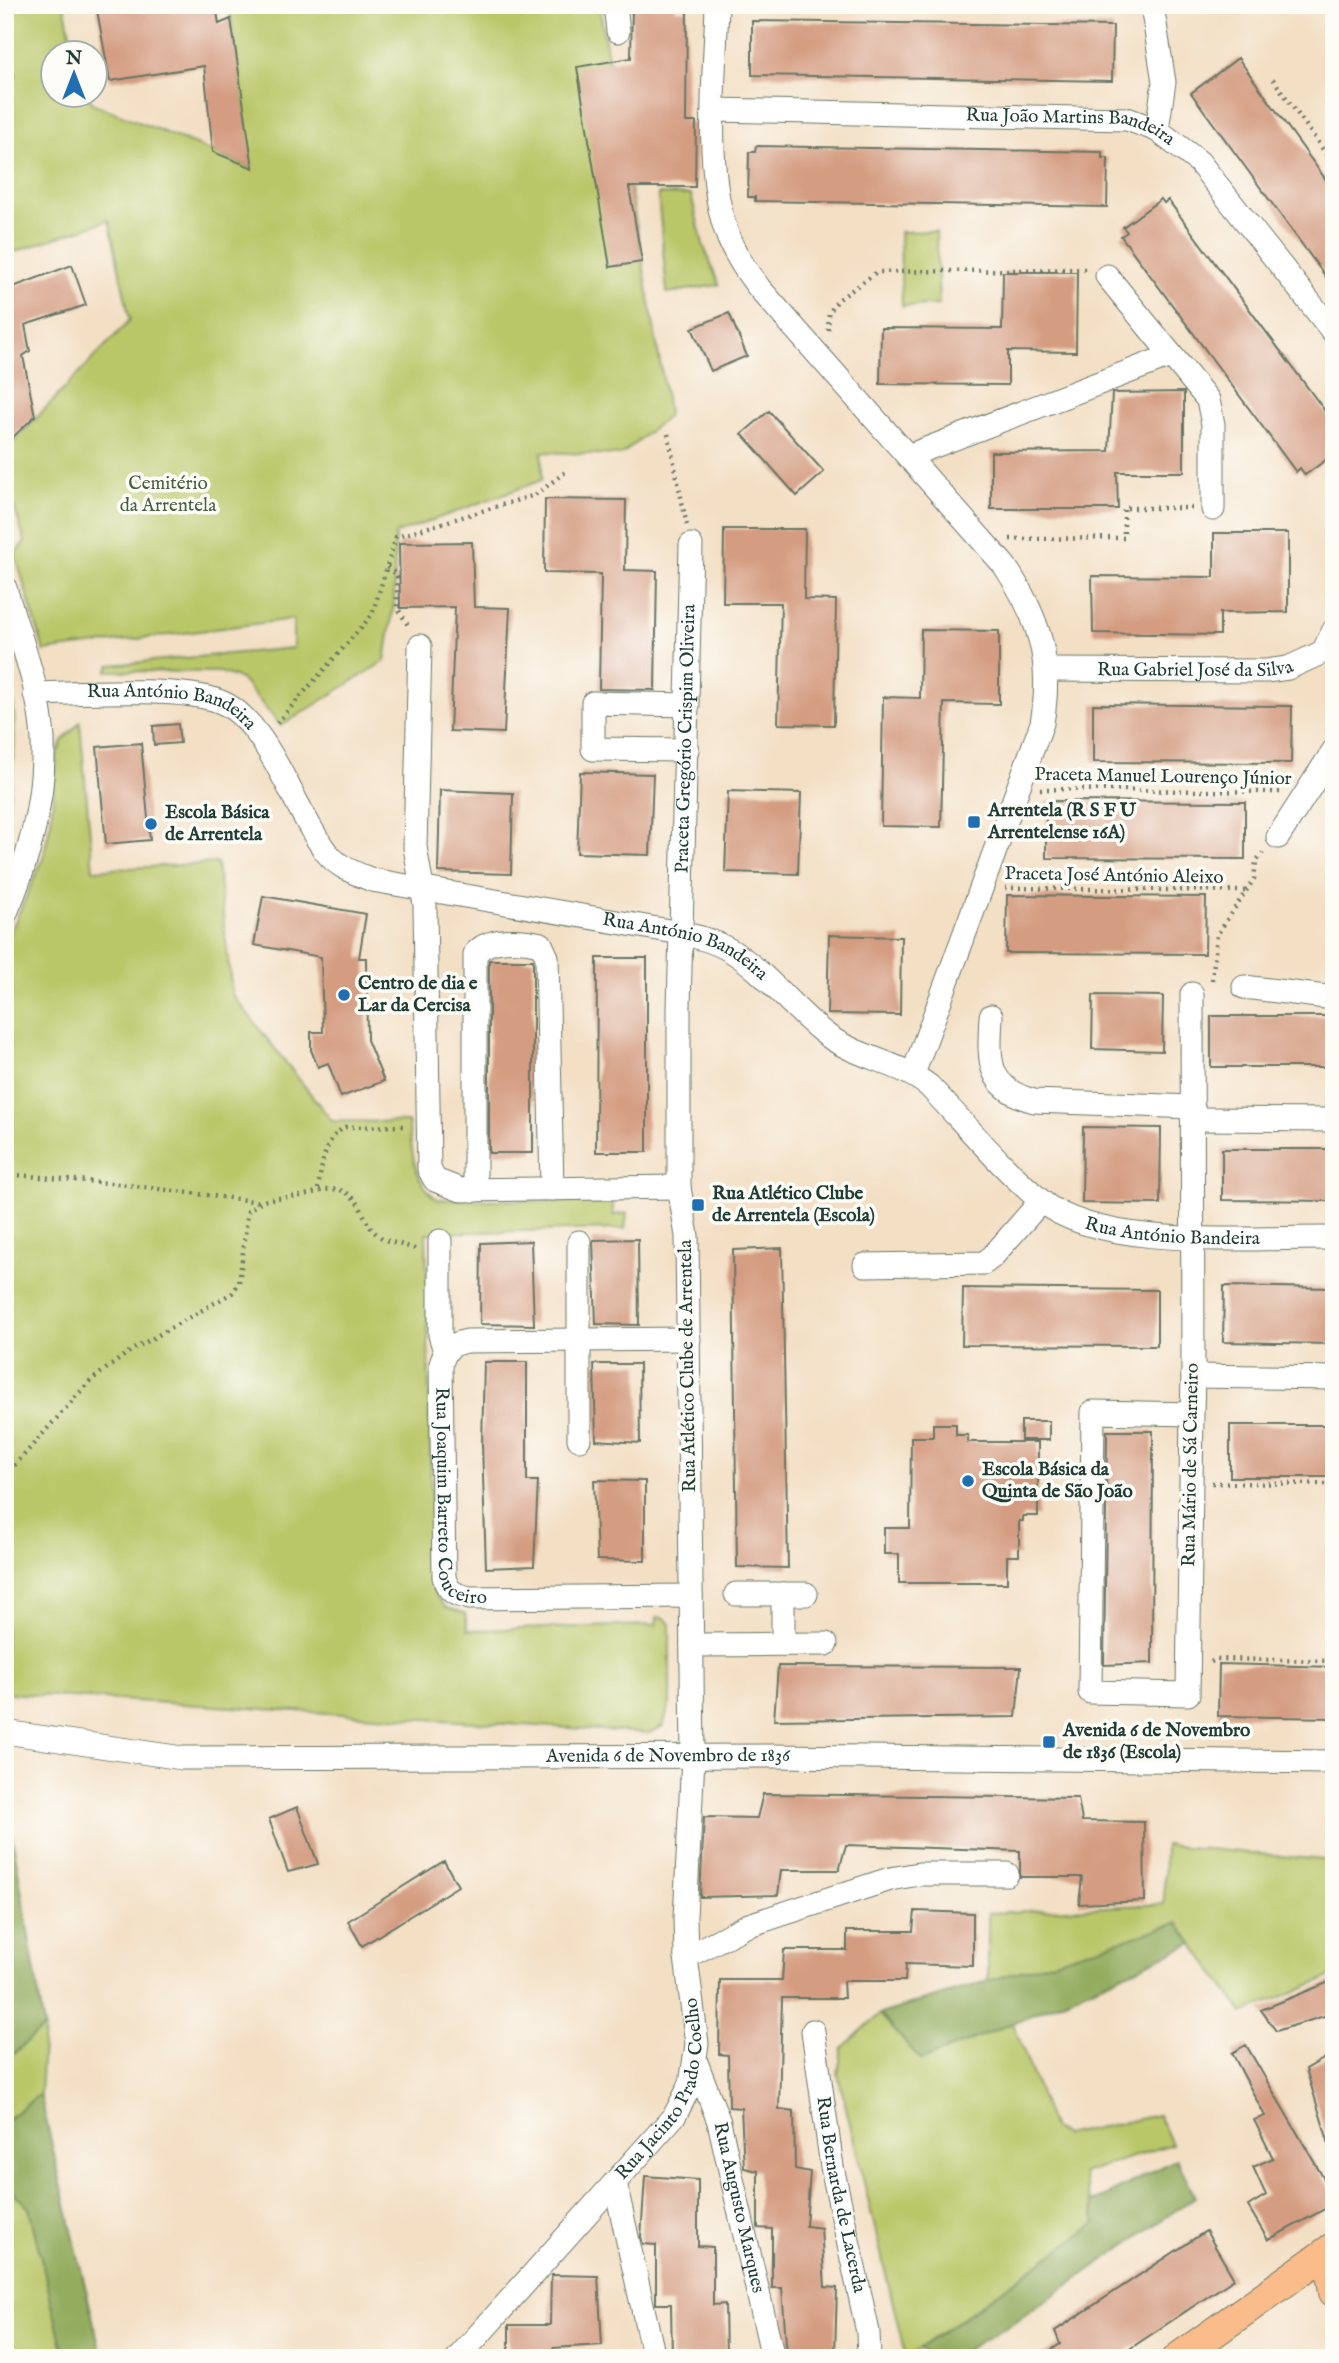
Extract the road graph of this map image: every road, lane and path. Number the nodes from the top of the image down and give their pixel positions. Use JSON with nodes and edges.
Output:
{"nodes":[{"id":1,"x":615,"y":5,"type":"edge"},
{"id":2,"x":717,"y":5,"type":"edge"},
{"id":3,"x":1152,"y":5,"type":"edge"},
{"id":4,"x":618,"y":31,"type":"dead end"},
{"id":5,"x":1273,"y":79,"type":"dead end"},
{"id":6,"x":715,"y":110,"type":"junction"},
{"id":7,"x":1157,"y":130,"type":"junction"},
{"id":8,"x":1334,"y":165,"type":"edge"},
{"id":9,"x":1107,"y":275,"type":"joint"},
{"id":10,"x":1334,"y":333,"type":"edge"},
{"id":11,"x":1170,"y":356,"type":"junction"},
{"id":12,"x":825,"y":362,"type":"junction"},
{"id":13,"x":668,"y":434,"type":"dead end"},
{"id":14,"x":908,"y":456,"type":"junction"},
{"id":15,"x":568,"y":470,"type":"dead end"},
{"id":16,"x":1213,"y":509,"type":"joint"},
{"id":17,"x":981,"y":539,"type":"junction"},
{"id":18,"x":691,"y":545,"type":"joint"},
{"id":19,"x":387,"y":567,"type":"junction"},
{"id":20,"x":5,"y":588,"type":"edge"},
{"id":21,"x":397,"y":607,"type":"dead end"},
{"id":22,"x":1334,"y":630,"type":"edge"},
{"id":23,"x":420,"y":646,"type":"dead end"},
{"id":24,"x":1328,"y":658,"type":"edge"},
{"id":25,"x":1046,"y":670,"type":"junction"},
{"id":26,"x":35,"y":694,"type":"junction"},
{"id":27,"x":293,"y":703,"type":"dead end"},
{"id":28,"x":688,"y":705,"type":"junction"},
{"id":29,"x":687,"y":750,"type":"junction"},
{"id":30,"x":1334,"y":750,"type":"edge"},
{"id":31,"x":1018,"y":789,"type":"junction"},
{"id":32,"x":1306,"y":793,"type":"junction"},
{"id":33,"x":1278,"y":837,"type":"joint"},
{"id":34,"x":982,"y":888,"type":"junction"},
{"id":35,"x":424,"y":890,"type":"junction"},
{"id":36,"x":1246,"y":891,"type":"junction"},
{"id":37,"x":5,"y":915,"type":"edge"},
{"id":38,"x":681,"y":933,"type":"junction"},
{"id":39,"x":1244,"y":987,"type":"dead end"},
{"id":40,"x":1192,"y":994,"type":"joint"},
{"id":41,"x":1334,"y":998,"type":"edge"},
{"id":42,"x":991,"y":1016,"type":"dead end"},
{"id":43,"x":913,"y":1074,"type":"junction"},
{"id":44,"x":1193,"y":1113,"type":"junction"},
{"id":45,"x":1334,"y":1120,"type":"edge"},
{"id":46,"x":426,"y":1125,"type":"junction"},
{"id":47,"x":5,"y":1174,"type":"edge"},
{"id":48,"x":679,"y":1187,"type":"junction"},
{"id":49,"x":318,"y":1189,"type":"junction"},
{"id":50,"x":552,"y":1189,"type":"junction"},
{"id":51,"x":475,"y":1190,"type":"junction"},
{"id":52,"x":1041,"y":1201,"type":"junction"},
{"id":53,"x":261,"y":1202,"type":"junction"},
{"id":54,"x":1193,"y":1237,"type":"junction"},
{"id":55,"x":1334,"y":1238,"type":"edge"},
{"id":56,"x":440,"y":1241,"type":"dead end"},
{"id":57,"x":579,"y":1242,"type":"dead end"},
{"id":58,"x":865,"y":1265,"type":"dead end"},
{"id":59,"x":440,"y":1272,"type":"junction"},
{"id":60,"x":689,"y":1339,"type":"junction"},
{"id":61,"x":579,"y":1340,"type":"junction"},
{"id":62,"x":445,"y":1350,"type":"junction"},
{"id":63,"x":1193,"y":1376,"type":"junction"},
{"id":64,"x":1334,"y":1378,"type":"edge"},
{"id":65,"x":1192,"y":1414,"type":"junction"},
{"id":66,"x":579,"y":1439,"type":"dead end"},
{"id":67,"x":5,"y":1476,"type":"edge"},
{"id":68,"x":1191,"y":1483,"type":"junction"},
{"id":69,"x":1334,"y":1484,"type":"edge"},
{"id":70,"x":736,"y":1594,"type":"dead end"},
{"id":71,"x":783,"y":1594,"type":"junction"},
{"id":72,"x":806,"y":1594,"type":"dead end"},
{"id":73,"x":691,"y":1596,"type":"junction"},
{"id":74,"x":783,"y":1644,"type":"junction"},
{"id":75,"x":826,"y":1644,"type":"dead end"},
{"id":76,"x":692,"y":1645,"type":"junction"},
{"id":77,"x":1334,"y":1661,"type":"edge"},
{"id":78,"x":1189,"y":1684,"type":"junction"},
{"id":79,"x":5,"y":1732,"type":"edge"},
{"id":80,"x":693,"y":1757,"type":"junction"},
{"id":81,"x":1334,"y":1762,"type":"edge"},
{"id":82,"x":1007,"y":1874,"type":"dead end"},
{"id":83,"x":686,"y":1956,"type":"junction"},
{"id":84,"x":813,"y":2031,"type":"dead end"},
{"id":85,"x":696,"y":2062,"type":"junction"},
{"id":86,"x":615,"y":2183,"type":"junction"},
{"id":87,"x":1334,"y":2247,"type":"edge"},
{"id":88,"x":1334,"y":2262,"type":"edge"},
{"id":89,"x":1334,"y":2292,"type":"edge"},
{"id":90,"x":647,"y":2353,"type":"edge"},
{"id":91,"x":457,"y":2358,"type":"edge"},
{"id":92,"x":773,"y":2358,"type":"edge"},
{"id":93,"x":869,"y":2358,"type":"edge"},
{"id":94,"x":1178,"y":2358,"type":"edge"}],
"edges":[{"from":1,"to":4,"type":"street"},
{"from":2,"to":6,"type":"street"},
{"from":3,"to":7,"type":"street"},
{"from":5,"to":8,"type":"path"},
{"from":6,"to":7,"type":"street","name":"Rua João Martins Bandeira"},
{"from":6,"to":12,"type":"street"},
{"from":7,"to":10,"type":"street","name":"Rua João Martins Bandeira"},
{"from":9,"to":11,"type":"street"},
{"from":9,"to":12,"type":"path"},
{"from":11,"to":14,"type":"street"},
{"from":11,"to":16,"type":"street"},
{"from":12,"to":14,"type":"street"},
{"from":13,"to":18,"type":"path"},
{"from":14,"to":17,"type":"street"},
{"from":15,"to":19,"type":"path"},
{"from":16,"to":17,"type":"path"},
{"from":17,"to":25,"type":"street"},
{"from":18,"to":28,"type":"street","name":"Praceta Gregório Crispim Oliveira"},
{"from":19,"to":21,"type":"path"},
{"from":19,"to":27,"type":"path"},
{"from":20,"to":26,"type":"street"},
{"from":22,"to":24,"type":"street"},
{"from":23,"to":35,"type":"street"},
{"from":24,"to":25,"type":"street","name":"Rua Gabriel José da Silva"},
{"from":25,"to":31,"type":"street"},
{"from":26,"to":35,"type":"street","name":"Rua António Bandeira"},
{"from":26,"to":37,"type":"street"},
{"from":28,"to":29,"type":"street","name":"Praceta Gregório Crispim Oliveira"},
{"from":28,"to":29,"type":"street"},
{"from":29,"to":38,"type":"street","name":"Praceta Gregório Crispim Oliveira"},
{"from":30,"to":32,"type":"street"},
{"from":31,"to":32,"type":"path","name":"Praceta Manuel Lourenço Júnior"},
{"from":31,"to":34,"type":"street"},
{"from":32,"to":33,"type":"street"},
{"from":33,"to":36,"type":"path"},
{"from":34,"to":36,"type":"path","name":"Praceta José António Aleixo"},
{"from":34,"to":43,"type":"street"},
{"from":35,"to":38,"type":"street","name":"Rua António Bandeira"},
{"from":35,"to":46,"type":"street"},
{"from":36,"to":40,"type":"path"},
{"from":38,"to":43,"type":"street","name":"Rua António Bandeira"},
{"from":38,"to":48,"type":"street","name":"Rua Atlético Clube de Arrentela"},
{"from":39,"to":41,"type":"street"},
{"from":40,"to":44,"type":"street","name":"Rua Mário de Sá Carneiro"},
{"from":42,"to":44,"type":"street"},
{"from":43,"to":52,"type":"street","name":"Rua António Bandeira"},
{"from":44,"to":45,"type":"street"},
{"from":44,"to":54,"type":"street","name":"Rua Mário de Sá Carneiro"},
{"from":46,"to":49,"type":"path"},
{"from":46,"to":51,"type":"street"},
{"from":47,"to":53,"type":"path"},
{"from":48,"to":50,"type":"street"},
{"from":48,"to":60,"type":"street","name":"Rua Atlético Clube de Arrentela"},
{"from":49,"to":53,"type":"path"},
{"from":49,"to":59,"type":"path"},
{"from":50,"to":51,"type":"street"},
{"from":50,"to":51,"type":"street"},
{"from":52,"to":54,"type":"street","name":"Rua António Bandeira"},
{"from":52,"to":58,"type":"street"},
{"from":53,"to":67,"type":"path"},
{"from":54,"to":55,"type":"street","name":"Rua António Bandeira"},
{"from":54,"to":63,"type":"street","name":"Rua Mário de Sá Carneiro"},
{"from":56,"to":59,"type":"street","name":"Rua Joaquim Barreto Couceiro"},
{"from":57,"to":61,"type":"street"},
{"from":59,"to":62,"type":"street","name":"Rua Joaquim Barreto Couceiro"},
{"from":60,"to":61,"type":"street","name":"Rua Joaquim Barreto Couceiro"},
{"from":60,"to":73,"type":"street","name":"Rua Atlético Clube de Arrentela"},
{"from":61,"to":62,"type":"street","name":"Rua Joaquim Barreto Couceiro"},
{"from":61,"to":66,"type":"street"},
{"from":62,"to":73,"type":"street","name":"Rua Joaquim Barreto Couceiro"},
{"from":63,"to":64,"type":"street"},
{"from":63,"to":65,"type":"street","name":"Rua Mário de Sá Carneiro"},
{"from":65,"to":68,"type":"street","name":"Rua Mário de Sá Carneiro"},
{"from":65,"to":78,"type":"street"},
{"from":68,"to":69,"type":"path"},
{"from":68,"to":78,"type":"street","name":"Rua Mário de Sá Carneiro"},
{"from":70,"to":71,"type":"street"},
{"from":71,"to":72,"type":"street"},
{"from":71,"to":74,"type":"street"},
{"from":73,"to":76,"type":"street","name":"Rua Atlético Clube de Arrentela"},
{"from":74,"to":75,"type":"street"},
{"from":74,"to":76,"type":"street"},
{"from":76,"to":80,"type":"street","name":"Rua Atlético Clube de Arrentela"},
{"from":77,"to":78,"type":"path"},
{"from":79,"to":80,"type":"street","name":"Avenida 6 de Novembro de 1836"},
{"from":80,"to":81,"type":"street","name":"Avenida 6 de Novembro de 1836"},
{"from":80,"to":83,"type":"street","name":"Rua Jacinto Prado Coelho"},
{"from":82,"to":83,"type":"street"},
{"from":83,"to":85,"type":"street","name":"Rua Jacinto Prado Coelho"},
{"from":84,"to":93,"type":"street","name":"Rua Bernarda de Lacerda"},
{"from":85,"to":86,"type":"street","name":"Rua Jacinto Prado Coelho"},
{"from":85,"to":92,"type":"street","name":"Rua Augusto Marques"},
{"from":86,"to":90,"type":"street"},
{"from":86,"to":91,"type":"street","name":"Rua Jacinto Prado Coelho"},
{"from":87,"to":94,"type":"main road"},
{"from":88,"to":89,"type":"main road"}]}
